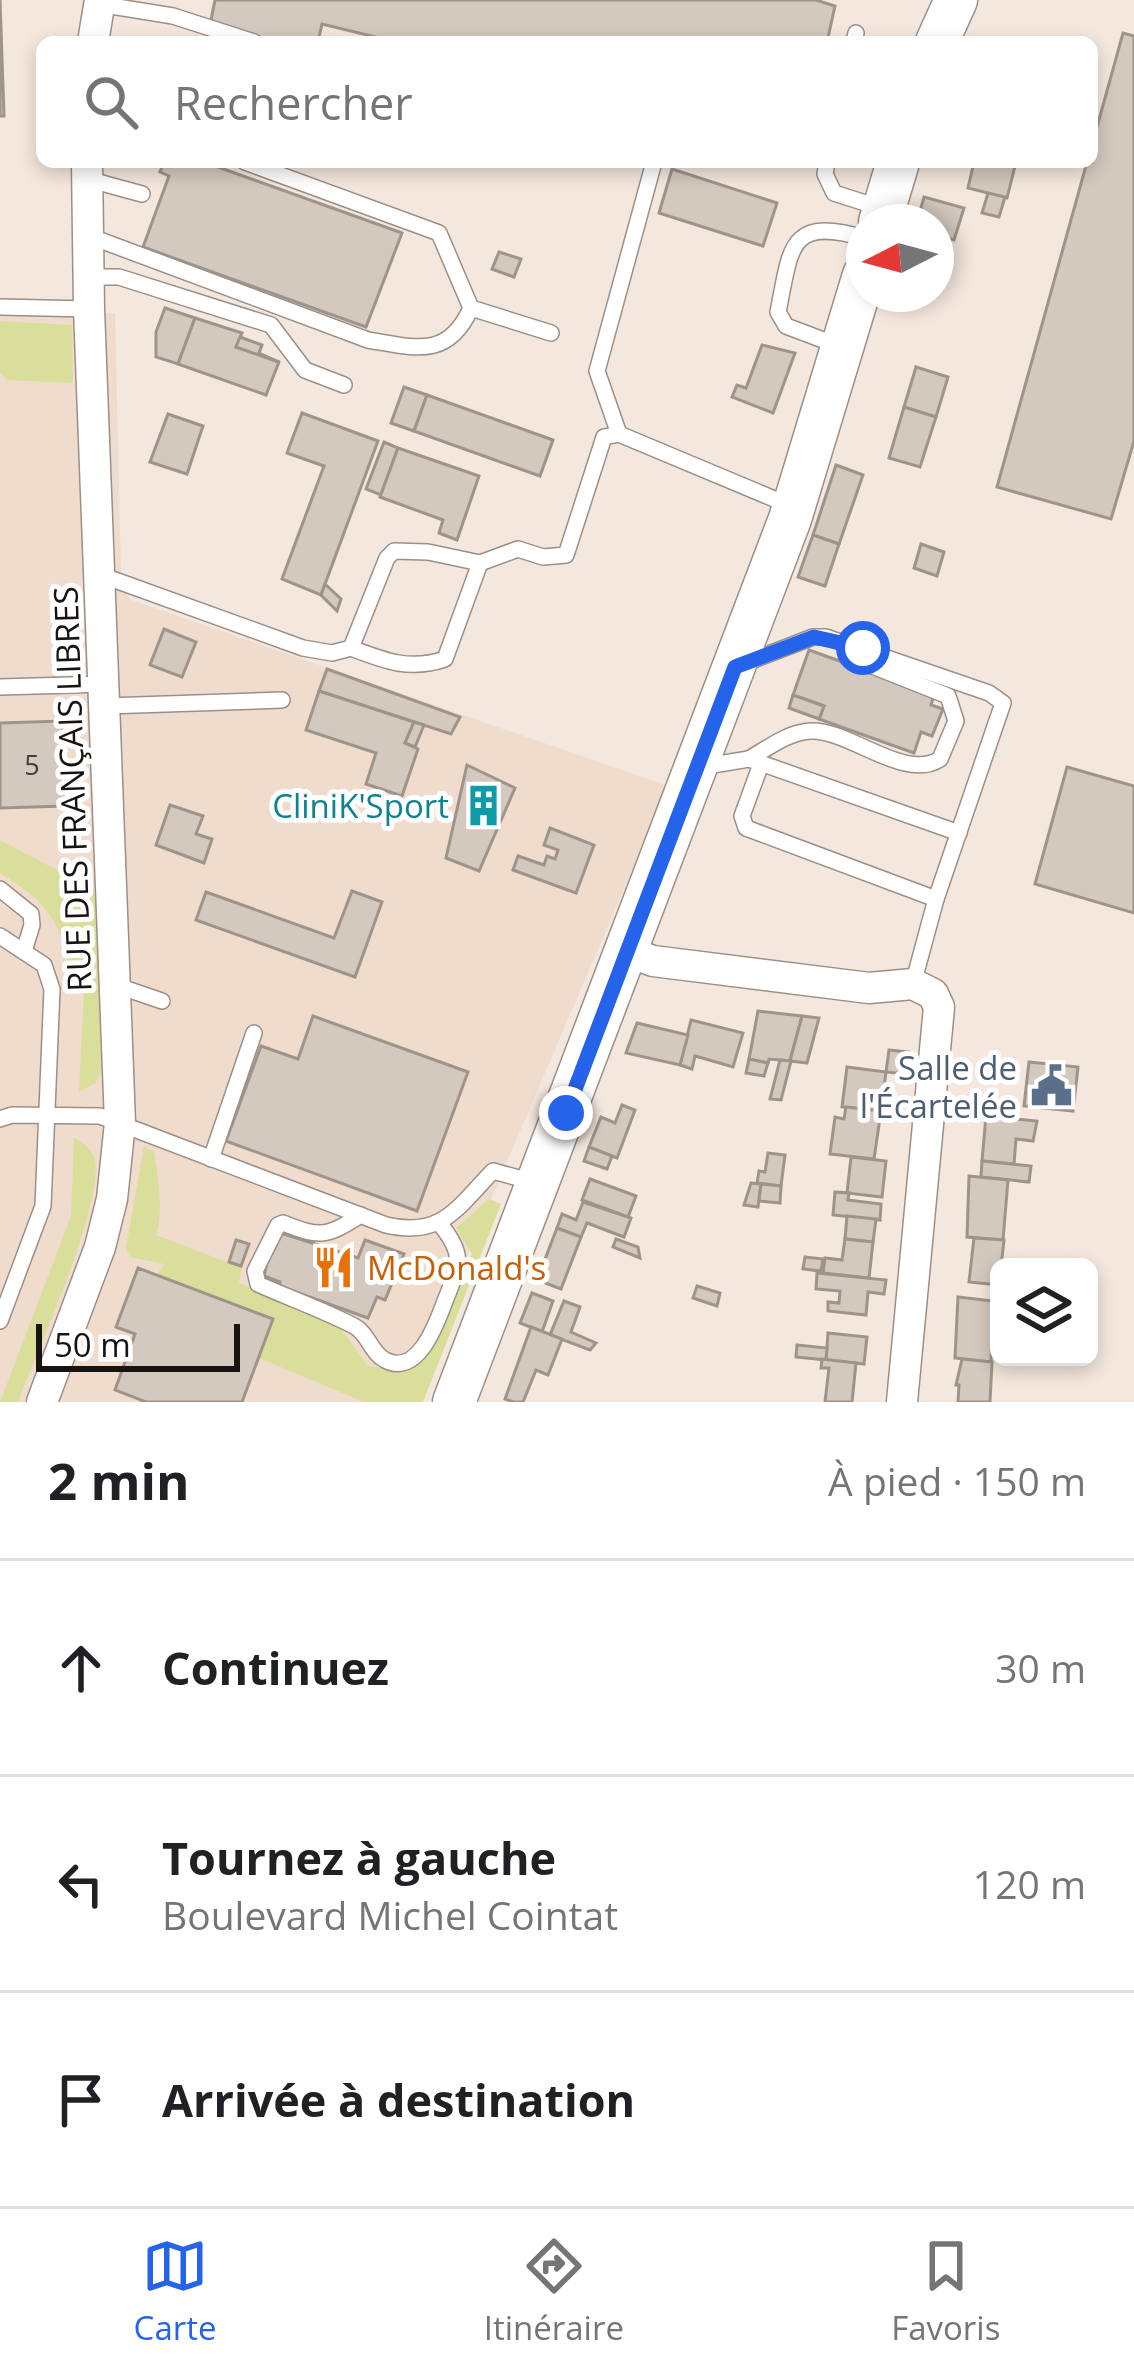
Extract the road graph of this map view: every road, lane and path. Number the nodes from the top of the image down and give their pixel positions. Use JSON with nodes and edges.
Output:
{"nodes":[{"id":1,"x":932,"y":0,"type":"edge"},
{"id":2,"x":956,"y":0,"type":"edge"},
{"id":3,"x":99,"y":2,"type":"edge"},
{"id":4,"x":95,"y":36,"type":"edge"},
{"id":5,"x":235,"y":36,"type":"edge"},
{"id":6,"x":927,"y":36,"type":"edge"},
{"id":7,"x":940,"y":36,"type":"edge"},
{"id":8,"x":261,"y":168,"type":"edge"},
{"id":9,"x":652,"y":168,"type":"edge"},
{"id":10,"x":826,"y":168,"type":"edge"},
{"id":11,"x":896,"y":168,"type":"edge"},
{"id":12,"x":87,"y":170,"type":"edge"},
{"id":13,"x":142,"y":194,"type":"dead end"},
{"id":14,"x":849,"y":204,"type":"edge"},
{"id":15,"x":883,"y":204,"type":"edge"},
{"id":16,"x":846,"y":226,"type":"edge"},
{"id":17,"x":88,"y":236,"type":"junction"},
{"id":18,"x":89,"y":277,"type":"junction"},
{"id":19,"x":0,"y":307,"type":"edge"},
{"id":20,"x":471,"y":308,"type":"junction"},
{"id":21,"x":89,"y":309,"type":"junction"},
{"id":22,"x":853,"y":312,"type":"edge"},
{"id":23,"x":551,"y":333,"type":"dead end"},
{"id":24,"x":842,"y":347,"type":"junction"},
{"id":25,"x":344,"y":385,"type":"dead end"},
{"id":26,"x":619,"y":434,"type":"junction"},
{"id":27,"x":794,"y":507,"type":"junction"},
{"id":28,"x":480,"y":563,"type":"junction"},
{"id":29,"x":100,"y":575,"type":"junction"},
{"id":30,"x":863,"y":648,"type":"junction"},
{"id":31,"x":352,"y":649,"type":"junction"},
{"id":32,"x":735,"y":667,"type":"junction"},
{"id":33,"x":0,"y":688,"type":"edge"},
{"id":34,"x":106,"y":695,"type":"junction"},
{"id":35,"x":282,"y":700,"type":"dead end"},
{"id":36,"x":755,"y":762,"type":"junction"},
{"id":37,"x":697,"y":767,"type":"junction"},
{"id":38,"x":959,"y":833,"type":"junction"},
{"id":39,"x":0,"y":889,"type":"edge"},
{"id":40,"x":936,"y":899,"type":"junction"},
{"id":41,"x":0,"y":936,"type":"edge"},
{"id":42,"x":24,"y":951,"type":"junction"},
{"id":43,"x":628,"y":952,"type":"junction"},
{"id":44,"x":913,"y":984,"type":"junction"},
{"id":45,"x":115,"y":986,"type":"junction"},
{"id":46,"x":162,"y":1001,"type":"dead end"},
{"id":47,"x":254,"y":1033,"type":"dead end"},
{"id":48,"x":46,"y":1114,"type":"junction"},
{"id":49,"x":0,"y":1119,"type":"edge"},
{"id":50,"x":120,"y":1123,"type":"junction"},
{"id":51,"x":212,"y":1159,"type":"junction"},
{"id":52,"x":539,"y":1184,"type":"junction"},
{"id":53,"x":361,"y":1215,"type":"junction"},
{"id":54,"x":440,"y":1224,"type":"junction"},
{"id":55,"x":0,"y":1321,"type":"edge"},
{"id":56,"x":42,"y":1402,"type":"edge"},
{"id":57,"x":454,"y":1402,"type":"edge"},
{"id":58,"x":902,"y":1402,"type":"edge"}],
"edges":[{"from":1,"to":6,"type":"main road"},
{"from":2,"to":7,"type":"main road"},
{"from":3,"to":4,"type":"street"},
{"from":3,"to":5,"type":"lane"},
{"from":8,"to":20,"type":"lane"},
{"from":9,"to":26,"type":"lane"},
{"from":10,"to":14,"type":"lane"},
{"from":11,"to":15,"type":"main road"},
{"from":12,"to":13,"type":"lane"},
{"from":12,"to":17,"type":"street","name":"RUE DES FRANÇAIS LIBRES"},
{"from":16,"to":24,"type":"lane"},
{"from":17,"to":18,"type":"street","name":"RUE DES FRANÇAIS LIBRES"},
{"from":17,"to":20,"type":"lane"},
{"from":18,"to":21,"type":"street","name":"RUE DES FRANÇAIS LIBRES"},
{"from":18,"to":25,"type":"lane"},
{"from":19,"to":21,"type":"lane"},
{"from":20,"to":23,"type":"lane"},
{"from":21,"to":29,"type":"street","name":"RUE DES FRANÇAIS LIBRES"},
{"from":22,"to":24,"type":"main road"},
{"from":24,"to":27,"type":"main road"},
{"from":26,"to":27,"type":"lane"},
{"from":26,"to":28,"type":"lane"},
{"from":27,"to":32,"type":"main road"},
{"from":28,"to":31,"type":"lane"},
{"from":28,"to":31,"type":"lane"},
{"from":29,"to":31,"type":"lane"},
{"from":29,"to":34,"type":"street","name":"RUE DES FRANÇAIS LIBRES"},
{"from":30,"to":32,"type":"lane"},
{"from":30,"to":36,"type":"lane"},
{"from":30,"to":38,"type":"lane"},
{"from":32,"to":37,"type":"main road"},
{"from":33,"to":34,"type":"lane"},
{"from":34,"to":35,"type":"lane"},
{"from":34,"to":45,"type":"street","name":"RUE DES FRANÇAIS LIBRES"},
{"from":36,"to":37,"type":"lane"},
{"from":36,"to":38,"type":"lane"},
{"from":36,"to":40,"type":"lane"},
{"from":37,"to":43,"type":"main road"},
{"from":38,"to":40,"type":"lane"},
{"from":39,"to":42,"type":"lane"},
{"from":40,"to":44,"type":"lane"},
{"from":41,"to":42,"type":"lane"},
{"from":42,"to":48,"type":"lane"},
{"from":43,"to":44,"type":"street"},
{"from":43,"to":52,"type":"main road"},
{"from":44,"to":58,"type":"street"},
{"from":45,"to":46,"type":"lane"},
{"from":45,"to":50,"type":"street","name":"RUE DES FRANÇAIS LIBRES"},
{"from":47,"to":51,"type":"lane"},
{"from":48,"to":49,"type":"lane"},
{"from":48,"to":50,"type":"lane"},
{"from":48,"to":55,"type":"lane"},
{"from":50,"to":51,"type":"lane"},
{"from":50,"to":56,"type":"street","name":"RUE DES FRANÇAIS LIBRES"},
{"from":51,"to":53,"type":"lane"},
{"from":52,"to":54,"type":"lane"},
{"from":52,"to":57,"type":"main road"},
{"from":53,"to":54,"type":"lane"},
{"from":53,"to":54,"type":"lane"}]}
